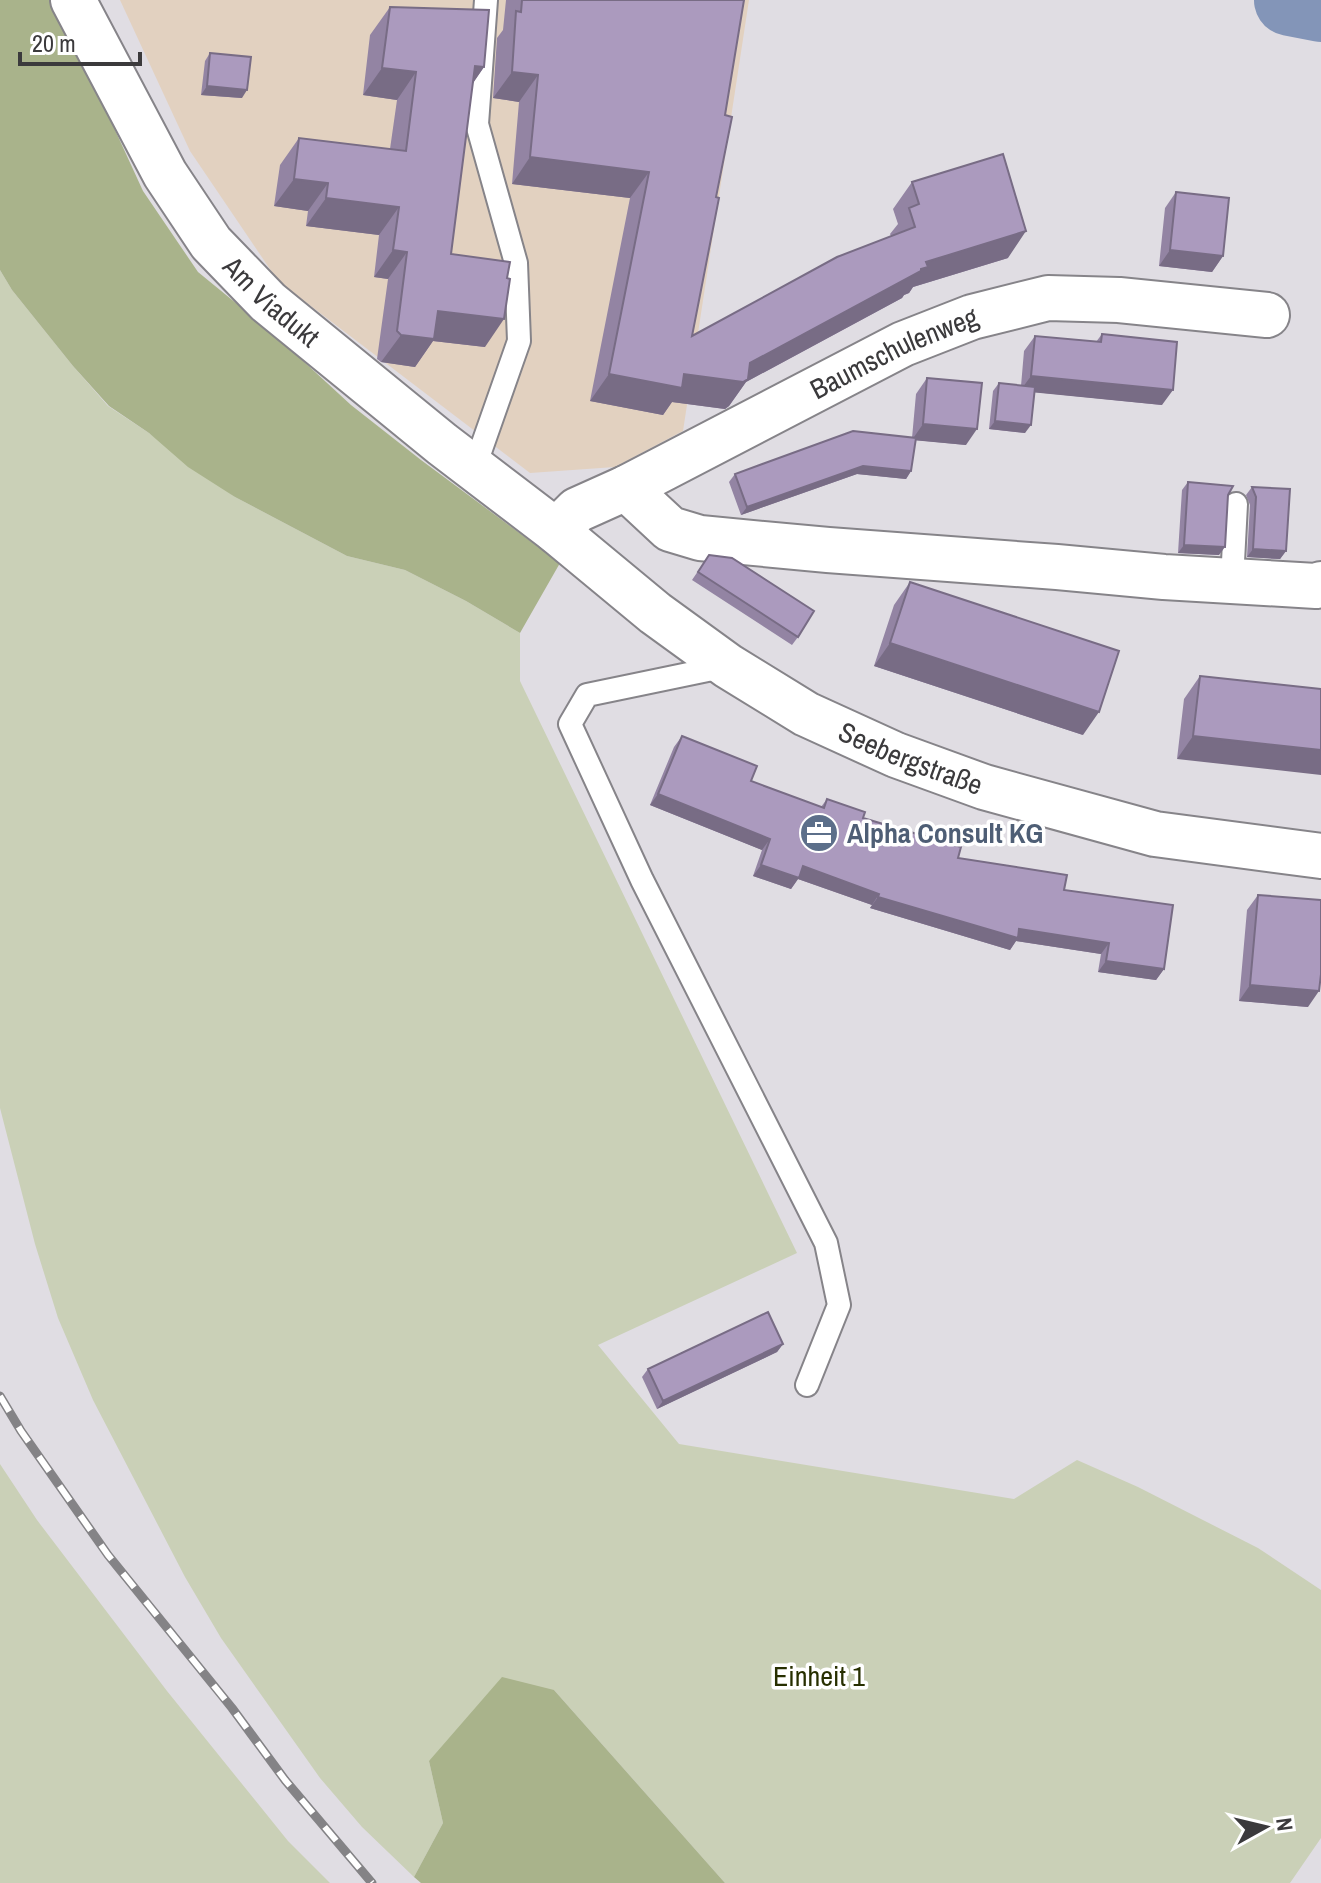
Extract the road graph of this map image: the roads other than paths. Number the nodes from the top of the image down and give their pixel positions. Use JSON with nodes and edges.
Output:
{"nodes":[{"id":1,"x":73,"y":0,"type":"edge"},
{"id":2,"x":486,"y":0,"type":"edge"},
{"id":3,"x":1267,"y":315,"type":"dead end"},
{"id":4,"x":474,"y":469,"type":"junction"},
{"id":5,"x":626,"y":488,"type":"junction"},
{"id":6,"x":1236,"y":504,"type":"dead end"},
{"id":7,"x":556,"y":531,"type":"junction"},
{"id":8,"x":1232,"y":581,"type":"junction"},
{"id":9,"x":1321,"y":584,"type":"edge"},
{"id":10,"x":728,"y":666,"type":"junction"},
{"id":11,"x":1321,"y":856,"type":"edge"},
{"id":12,"x":807,"y":1385,"type":"dead end"}],
"edges":[{"from":1,"to":4,"type":"street","name":"Am Viadukt"},
{"from":2,"to":4,"type":"lane"},
{"from":3,"to":5,"type":"street","name":"Baumschulenweg"},
{"from":4,"to":7,"type":"street","name":"Am Viadukt"},
{"from":5,"to":7,"type":"street","name":"Baumschulenweg"},
{"from":5,"to":8,"type":"street"},
{"from":6,"to":8,"type":"lane"},
{"from":7,"to":10,"type":"street","name":"Seebergstraße"},
{"from":8,"to":9,"type":"street"},
{"from":10,"to":11,"type":"street","name":"Seebergstraße"},
{"from":10,"to":12,"type":"lane"}]}
